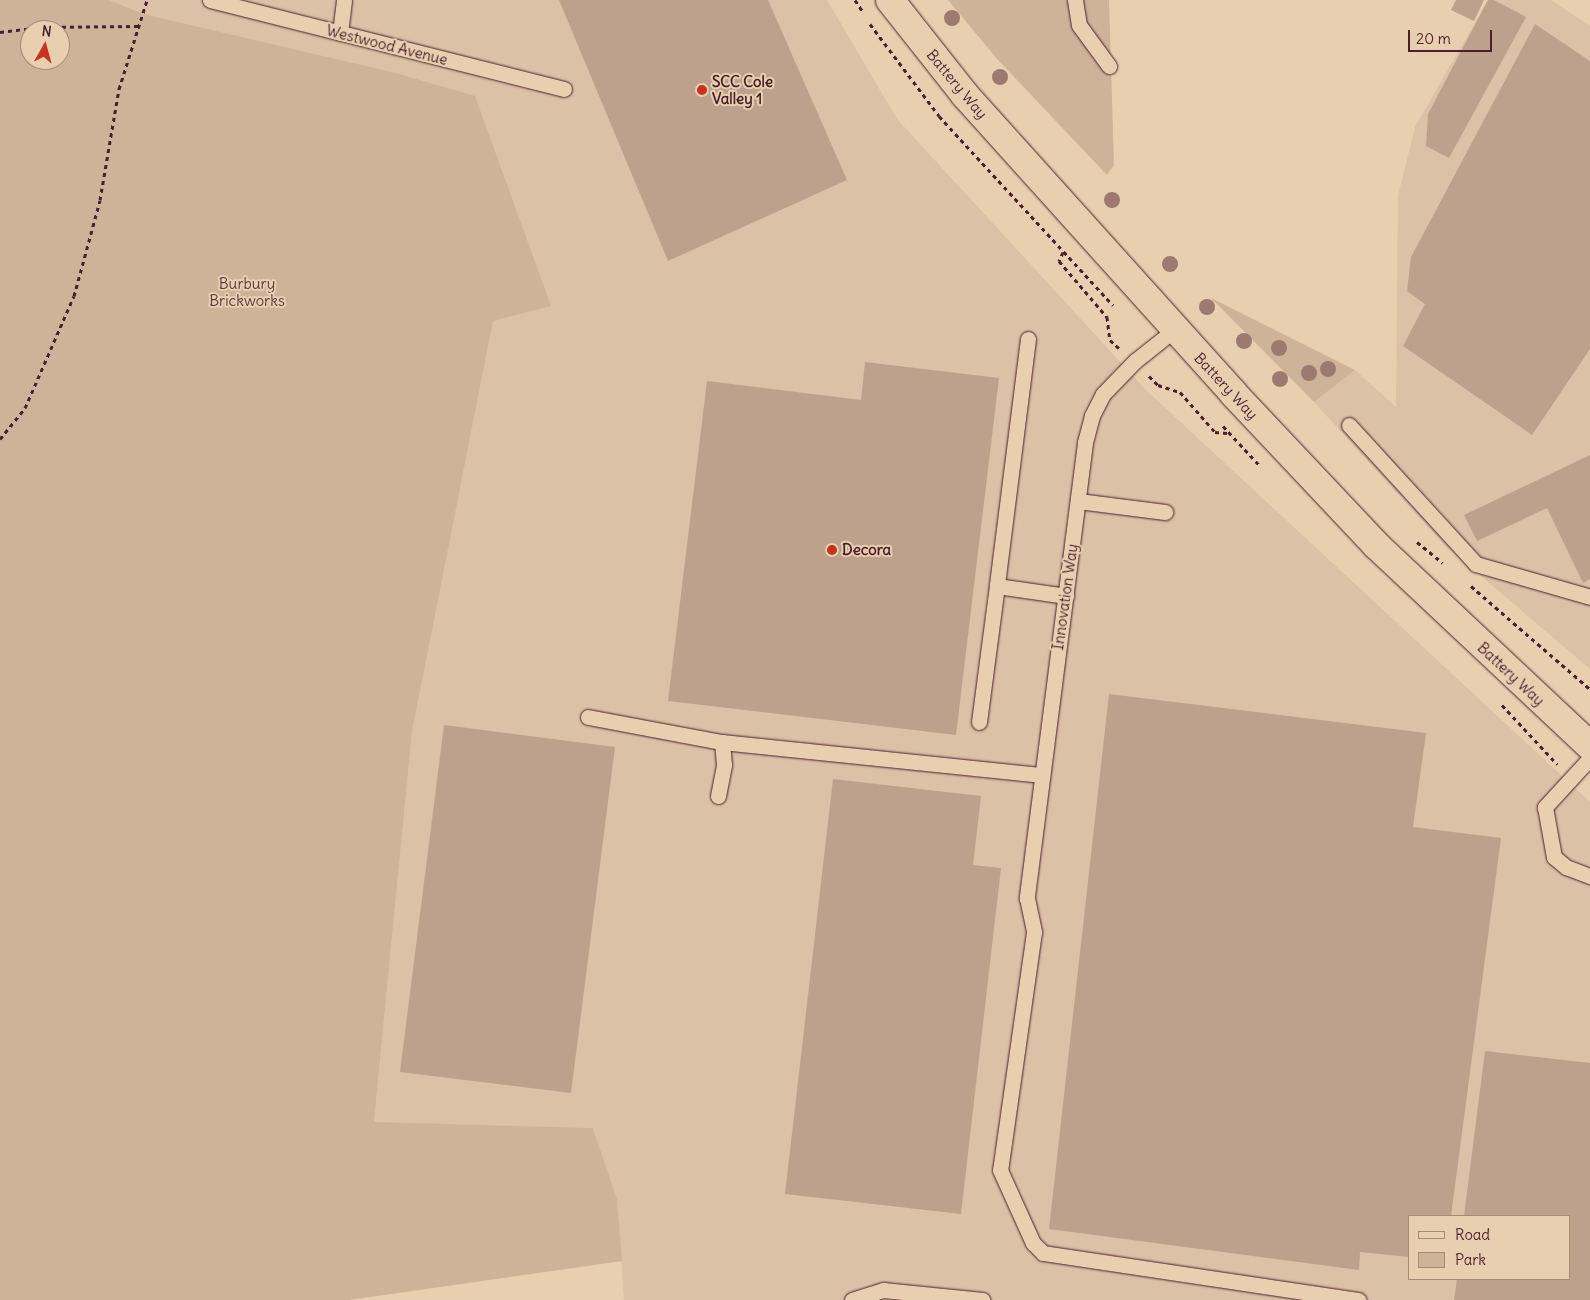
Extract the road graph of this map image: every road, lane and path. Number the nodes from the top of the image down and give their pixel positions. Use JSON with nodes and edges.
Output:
{"nodes":[{"id":1,"x":147,"y":0,"type":"edge"},
{"id":2,"x":210,"y":0,"type":"edge"},
{"id":3,"x":344,"y":0,"type":"edge"},
{"id":4,"x":890,"y":0,"type":"edge"},
{"id":5,"x":1074,"y":0,"type":"edge"},
{"id":6,"x":139,"y":26,"type":"junction"},
{"id":7,"x":0,"y":32,"type":"edge"},
{"id":8,"x":340,"y":33,"type":"junction"},
{"id":9,"x":884,"y":46,"type":"dead end"},
{"id":10,"x":1109,"y":66,"type":"dead end"},
{"id":11,"x":564,"y":89,"type":"dead end"},
{"id":12,"x":1063,"y":252,"type":"dead end"},
{"id":13,"x":1174,"y":330,"type":"junction"},
{"id":14,"x":1028,"y":339,"type":"dead end"},
{"id":15,"x":1349,"y":425,"type":"dead end"},
{"id":16,"x":0,"y":439,"type":"edge"},
{"id":17,"x":1078,"y":501,"type":"junction"},
{"id":18,"x":1165,"y":512,"type":"dead end"},
{"id":19,"x":1411,"y":537,"type":"dead end"},
{"id":20,"x":1449,"y":568,"type":"dead end"},
{"id":21,"x":1464,"y":580,"type":"dead end"},
{"id":22,"x":997,"y":586,"type":"junction"},
{"id":23,"x":1066,"y":596,"type":"junction"},
{"id":24,"x":1590,"y":597,"type":"edge"},
{"id":25,"x":1590,"y":689,"type":"edge"},
{"id":26,"x":1500,"y":702,"type":"dead end"},
{"id":27,"x":588,"y":717,"type":"dead end"},
{"id":28,"x":979,"y":722,"type":"dead end"},
{"id":29,"x":722,"y":742,"type":"junction"},
{"id":30,"x":1590,"y":746,"type":"edge"},
{"id":31,"x":1590,"y":758,"type":"edge"},
{"id":32,"x":1042,"y":775,"type":"junction"},
{"id":33,"x":1570,"y":778,"type":"junction"},
{"id":34,"x":718,"y":796,"type":"dead end"},
{"id":35,"x":1590,"y":876,"type":"edge"},
{"id":36,"x":852,"y":1300,"type":"edge"},
{"id":37,"x":982,"y":1300,"type":"edge"},
{"id":38,"x":1359,"y":1300,"type":"edge"}],
"edges":[{"from":1,"to":6,"type":"path"},
{"from":2,"to":8,"type":"lane","name":"Westwood Avenue"},
{"from":3,"to":8,"type":"lane"},
{"from":4,"to":13,"type":"street","name":"Battery Way"},
{"from":5,"to":10,"type":"lane"},
{"from":6,"to":7,"type":"path"},
{"from":6,"to":16,"type":"path"},
{"from":8,"to":11,"type":"lane","name":"Westwood Avenue"},
{"from":9,"to":12,"type":"path"},
{"from":13,"to":17,"type":"lane","name":"Innovation Way"},
{"from":13,"to":30,"type":"street","name":"Battery Way"},
{"from":14,"to":22,"type":"lane"},
{"from":15,"to":24,"type":"lane"},
{"from":17,"to":18,"type":"lane"},
{"from":17,"to":23,"type":"lane","name":"Innovation Way"},
{"from":19,"to":20,"type":"path"},
{"from":21,"to":25,"type":"path"},
{"from":22,"to":23,"type":"lane"},
{"from":22,"to":28,"type":"lane"},
{"from":23,"to":32,"type":"lane","name":"Innovation Way"},
{"from":26,"to":33,"type":"path"},
{"from":27,"to":29,"type":"lane"},
{"from":29,"to":32,"type":"lane"},
{"from":29,"to":34,"type":"lane"},
{"from":31,"to":33,"type":"lane"},
{"from":32,"to":38,"type":"lane","name":"Innovation Way"},
{"from":33,"to":35,"type":"lane"},
{"from":36,"to":37,"type":"lane"}]}
